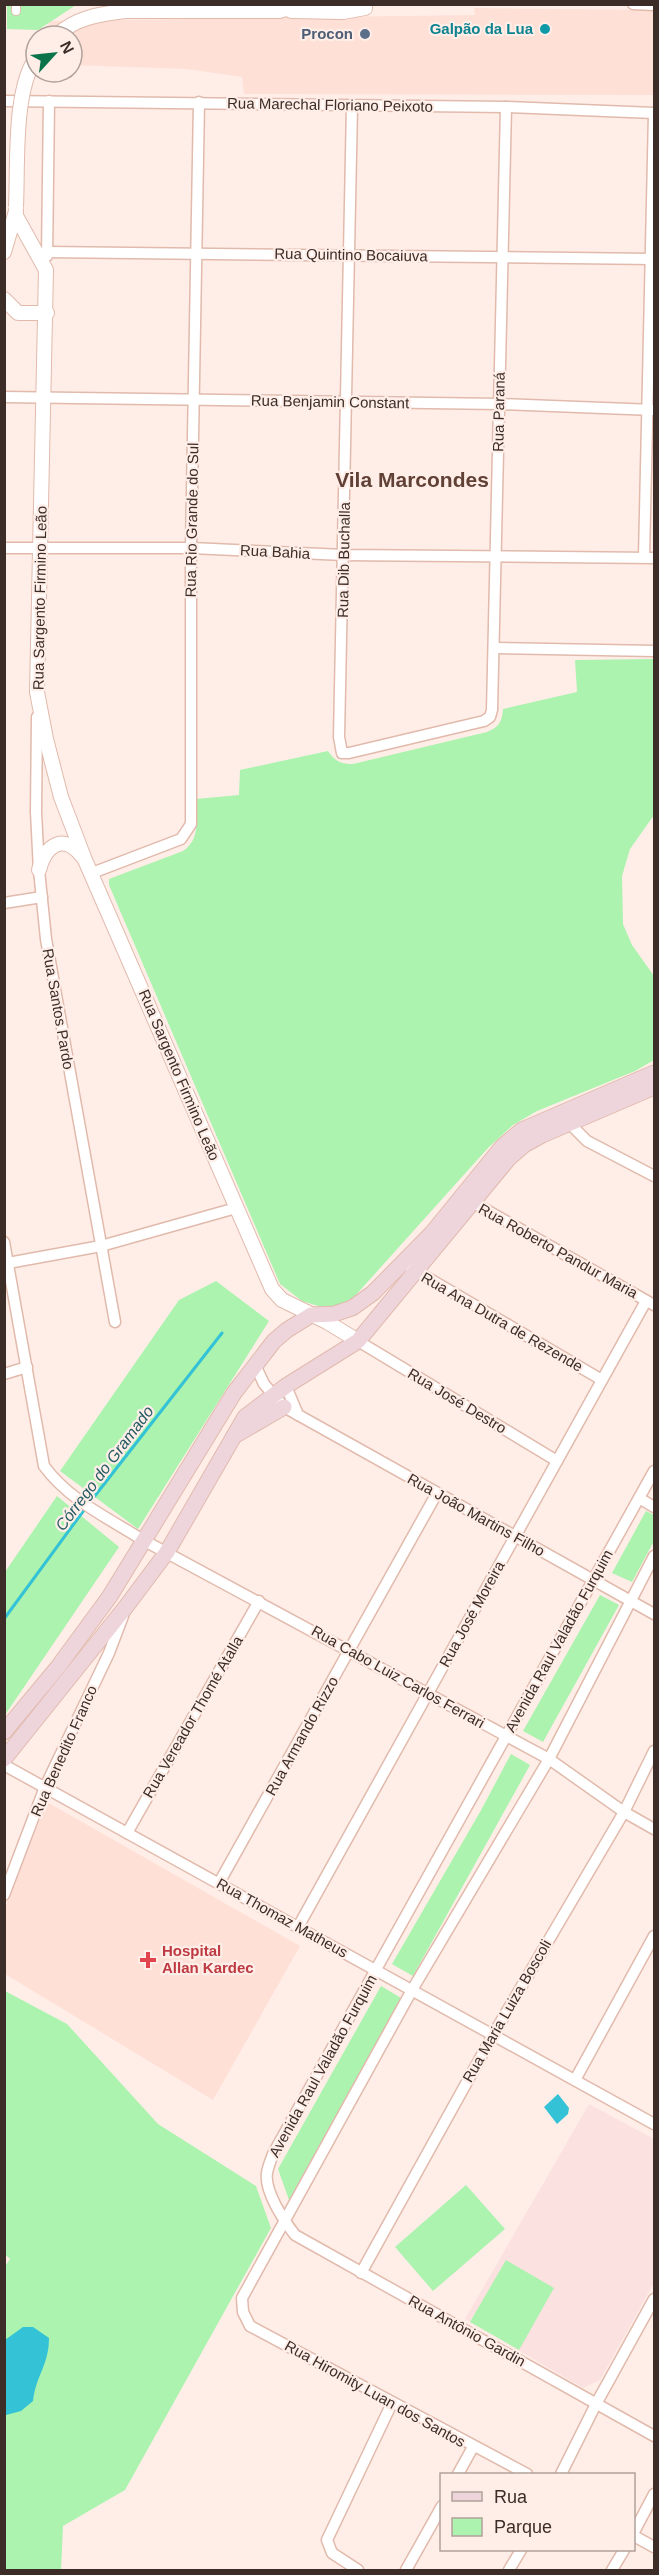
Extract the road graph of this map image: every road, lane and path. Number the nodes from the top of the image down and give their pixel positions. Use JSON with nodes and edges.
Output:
{"nodes":[{"id":1,"x":303,"y":4,"type":"edge"},
{"id":2,"x":633,"y":4,"type":"edge"},
{"id":3,"x":654,"y":5,"type":"edge"},
{"id":4,"x":368,"y":6,"type":"edge"},
{"id":5,"x":350,"y":8,"type":"edge"},
{"id":6,"x":276,"y":11,"type":"junction"},
{"id":7,"x":75,"y":24,"type":"edge"},
{"id":8,"x":24,"y":84,"type":"edge"},
{"id":9,"x":4,"y":101,"type":"edge"},
{"id":10,"x":49,"y":101,"type":"junction"},
{"id":11,"x":199,"y":102,"type":"junction"},
{"id":12,"x":352,"y":105,"type":"junction"},
{"id":13,"x":506,"y":107,"type":"junction"},
{"id":14,"x":654,"y":113,"type":"edge"},
{"id":15,"x":16,"y":212,"type":"junction"},
{"id":16,"x":4,"y":252,"type":"edge"},
{"id":17,"x":47,"y":252,"type":"junction"},
{"id":18,"x":197,"y":253,"type":"junction"},
{"id":19,"x":351,"y":255,"type":"junction"},
{"id":20,"x":502,"y":257,"type":"junction"},
{"id":21,"x":652,"y":258,"type":"edge"},
{"id":22,"x":46,"y":270,"type":"junction"},
{"id":23,"x":4,"y":299,"type":"edge"},
{"id":24,"x":11,"y":312,"type":"edge"},
{"id":25,"x":47,"y":313,"type":"junction"},
{"id":26,"x":4,"y":397,"type":"edge"},
{"id":27,"x":44,"y":398,"type":"junction"},
{"id":28,"x":194,"y":400,"type":"junction"},
{"id":29,"x":347,"y":402,"type":"junction"},
{"id":30,"x":500,"y":404,"type":"junction"},
{"id":31,"x":650,"y":410,"type":"edge"},
{"id":32,"x":4,"y":548,"type":"edge"},
{"id":33,"x":191,"y":548,"type":"junction"},
{"id":34,"x":41,"y":549,"type":"junction"},
{"id":35,"x":344,"y":555,"type":"junction"},
{"id":36,"x":496,"y":556,"type":"junction"},
{"id":37,"x":649,"y":557,"type":"edge"},
{"id":38,"x":494,"y":648,"type":"junction"},
{"id":39,"x":654,"y":651,"type":"edge"},
{"id":40,"x":37,"y":692,"type":"junction"},
{"id":41,"x":490,"y":717,"type":"joint"},
{"id":42,"x":85,"y":860,"type":"junction"},
{"id":43,"x":39,"y":870,"type":"junction"},
{"id":44,"x":92,"y":873,"type":"junction"},
{"id":45,"x":42,"y":897,"type":"junction"},
{"id":46,"x":4,"y":903,"type":"edge"},
{"id":47,"x":654,"y":1073,"type":"edge"},
{"id":48,"x":654,"y":1087,"type":"edge"},
{"id":49,"x":570,"y":1124,"type":"junction"},
{"id":50,"x":654,"y":1176,"type":"edge"},
{"id":51,"x":467,"y":1199,"type":"junction"},
{"id":52,"x":236,"y":1208,"type":"junction"},
{"id":53,"x":4,"y":1242,"type":"edge"},
{"id":54,"x":101,"y":1246,"type":"junction"},
{"id":55,"x":8,"y":1263,"type":"junction"},
{"id":56,"x":403,"y":1263,"type":"junction"},
{"id":57,"x":416,"y":1272,"type":"junction"},
{"id":58,"x":650,"y":1303,"type":"edge"},
{"id":59,"x":311,"y":1315,"type":"junction"},
{"id":60,"x":115,"y":1322,"type":"dead end"},
{"id":61,"x":358,"y":1341,"type":"junction"},
{"id":62,"x":27,"y":1367,"type":"junction"},
{"id":63,"x":256,"y":1367,"type":"junction"},
{"id":64,"x":4,"y":1374,"type":"edge"},
{"id":65,"x":602,"y":1380,"type":"junction"},
{"id":66,"x":281,"y":1396,"type":"junction"},
{"id":67,"x":298,"y":1416,"type":"junction"},
{"id":68,"x":557,"y":1461,"type":"junction"},
{"id":69,"x":654,"y":1471,"type":"edge"},
{"id":70,"x":437,"y":1493,"type":"junction"},
{"id":71,"x":639,"y":1498,"type":"junction"},
{"id":72,"x":654,"y":1507,"type":"edge"},
{"id":73,"x":515,"y":1537,"type":"junction"},
{"id":74,"x":144,"y":1540,"type":"junction"},
{"id":75,"x":167,"y":1552,"type":"junction"},
{"id":76,"x":654,"y":1556,"type":"edge"},
{"id":77,"x":594,"y":1580,"type":"junction"},
{"id":78,"x":110,"y":1596,"type":"junction"},
{"id":79,"x":259,"y":1600,"type":"junction"},
{"id":80,"x":630,"y":1600,"type":"junction"},
{"id":81,"x":125,"y":1608,"type":"junction"},
{"id":82,"x":654,"y":1614,"type":"edge"},
{"id":83,"x":351,"y":1650,"type":"junction"},
{"id":84,"x":428,"y":1694,"type":"junction"},
{"id":85,"x":4,"y":1732,"type":"edge"},
{"id":86,"x":506,"y":1736,"type":"junction"},
{"id":87,"x":654,"y":1751,"type":"edge"},
{"id":88,"x":4,"y":1759,"type":"edge"},
{"id":89,"x":549,"y":1759,"type":"junction"},
{"id":90,"x":4,"y":1765,"type":"edge"},
{"id":91,"x":45,"y":1787,"type":"junction"},
{"id":92,"x":624,"y":1812,"type":"junction"},
{"id":93,"x":654,"y":1829,"type":"edge"},
{"id":94,"x":127,"y":1833,"type":"junction"},
{"id":95,"x":219,"y":1883,"type":"junction"},
{"id":96,"x":4,"y":1895,"type":"edge"},
{"id":97,"x":298,"y":1927,"type":"junction"},
{"id":98,"x":654,"y":1936,"type":"edge"},
{"id":99,"x":376,"y":1970,"type":"junction"},
{"id":100,"x":412,"y":1990,"type":"junction"},
{"id":101,"x":492,"y":2035,"type":"junction"},
{"id":102,"x":575,"y":2080,"type":"junction"},
{"id":103,"x":654,"y":2123,"type":"edge"},
{"id":104,"x":284,"y":2221,"type":"junction"},
{"id":105,"x":361,"y":2272,"type":"junction"},
{"id":106,"x":654,"y":2299,"type":"edge"},
{"id":107,"x":392,"y":2403,"type":"junction"},
{"id":108,"x":596,"y":2404,"type":"junction"},
{"id":109,"x":654,"y":2436,"type":"edge"},
{"id":110,"x":473,"y":2447,"type":"junction"},
{"id":111,"x":459,"y":2473,"type":"edge"},
{"id":112,"x":523,"y":2473,"type":"edge"},
{"id":113,"x":562,"y":2473,"type":"edge"},
{"id":114,"x":654,"y":2494,"type":"edge"},
{"id":115,"x":440,"y":2507,"type":"edge"},
{"id":116,"x":635,"y":2530,"type":"edge"},
{"id":117,"x":635,"y":2535,"type":"edge"},
{"id":118,"x":654,"y":2547,"type":"edge"},
{"id":119,"x":520,"y":2551,"type":"edge"},
{"id":120,"x":623,"y":2551,"type":"edge"},
{"id":121,"x":358,"y":2571,"type":"edge"},
{"id":122,"x":406,"y":2571,"type":"edge"},
{"id":123,"x":509,"y":2571,"type":"edge"},
{"id":124,"x":612,"y":2571,"type":"edge"}],
"edges":[{"from":1,"to":6,"type":"street"},
{"from":2,"to":3,"type":"street"},
{"from":4,"to":5,"type":"street"},
{"from":5,"to":6,"type":"street"},
{"from":6,"to":7,"type":"street"},
{"from":8,"to":15,"type":"street","bridge":true},
{"from":9,"to":10,"type":"street","name":"Rua Marechal Floriano Peixoto"},
{"from":10,"to":11,"type":"street","name":"Rua Marechal Floriano Peixoto"},
{"from":10,"to":17,"type":"street","name":"Rua Sargento Firmino Leão"},
{"from":11,"to":12,"type":"street","name":"Rua Marechal Floriano Peixoto"},
{"from":11,"to":18,"type":"street","name":"Rua Rio Grande do Sul"},
{"from":12,"to":13,"type":"street","name":"Rua Marechal Floriano Peixoto"},
{"from":12,"to":19,"type":"street","name":"Rua Dib Buchalla"},
{"from":13,"to":14,"type":"street","name":"Rua Marechal Floriano Peixoto"},
{"from":13,"to":20,"type":"street","name":"Rua Paraná"},
{"from":14,"to":21,"type":"street"},
{"from":15,"to":16,"type":"street"},
{"from":15,"to":22,"type":"street"},
{"from":17,"to":18,"type":"street","name":"Rua Quintino Bocaiuva"},
{"from":17,"to":22,"type":"street","name":"Rua Sargento Firmino Leão"},
{"from":18,"to":19,"type":"street","name":"Rua Quintino Bocaiuva"},
{"from":18,"to":28,"type":"street","name":"Rua Rio Grande do Sul"},
{"from":19,"to":20,"type":"street","name":"Rua Quintino Bocaiuva"},
{"from":19,"to":29,"type":"street","name":"Rua Dib Buchalla"},
{"from":20,"to":21,"type":"street","name":"Rua Quintino Bocaiuva"},
{"from":20,"to":30,"type":"street","name":"Rua Paraná"},
{"from":21,"to":31,"type":"street"},
{"from":22,"to":25,"type":"street","name":"Rua Sargento Firmino Leão"},
{"from":23,"to":24,"type":"street"},
{"from":24,"to":25,"type":"street"},
{"from":25,"to":27,"type":"street","name":"Rua Sargento Firmino Leão"},
{"from":26,"to":27,"type":"street","name":"Rua Benjamin Constant"},
{"from":27,"to":28,"type":"street","name":"Rua Benjamin Constant"},
{"from":27,"to":34,"type":"street","name":"Rua Sargento Firmino Leão"},
{"from":28,"to":29,"type":"street","name":"Rua Benjamin Constant"},
{"from":28,"to":33,"type":"street","name":"Rua Rio Grande do Sul"},
{"from":29,"to":30,"type":"street","name":"Rua Benjamin Constant"},
{"from":29,"to":35,"type":"street","name":"Rua Dib Buchalla"},
{"from":30,"to":31,"type":"street","name":"Rua Benjamin Constant"},
{"from":30,"to":36,"type":"street","name":"Rua Paraná"},
{"from":31,"to":37,"type":"street"},
{"from":32,"to":34,"type":"street","name":"Rua Bahia"},
{"from":33,"to":34,"type":"street","name":"Rua Bahia"},
{"from":33,"to":35,"type":"street","name":"Rua Bahia"},
{"from":33,"to":44,"type":"street","name":"Rua Rio Grande do Sul"},
{"from":34,"to":40,"type":"street","name":"Rua Sargento Firmino Leão"},
{"from":35,"to":36,"type":"street","name":"Rua Bahia"},
{"from":35,"to":41,"type":"street","name":"Rua Dib Buchalla"},
{"from":36,"to":37,"type":"street","name":"Rua Bahia"},
{"from":36,"to":38,"type":"street","name":"Rua Paraná"},
{"from":38,"to":39,"type":"street"},
{"from":38,"to":41,"type":"street","name":"Rua Paraná"},
{"from":40,"to":42,"type":"street","name":"Rua Sargento Firmino Leão"},
{"from":40,"to":43,"type":"street","name":"Rua Santos Pardo"},
{"from":42,"to":43,"type":"street"},
{"from":42,"to":44,"type":"street","name":"Rua Sargento Firmino Leão"},
{"from":43,"to":45,"type":"street","name":"Rua Santos Pardo"},
{"from":44,"to":52,"type":"street","name":"Rua Sargento Firmino Leão"},
{"from":45,"to":46,"type":"street"},
{"from":45,"to":54,"type":"street","name":"Rua Santos Pardo"},
{"from":47,"to":51,"type":"main road"},
{"from":48,"to":49,"type":"main road"},
{"from":49,"to":50,"type":"street"},
{"from":49,"to":51,"type":"main road"},
{"from":51,"to":56,"type":"main road"},
{"from":51,"to":57,"type":"main road"},
{"from":51,"to":58,"type":"street","name":"Rua Roberto Pandur Maria"},
{"from":52,"to":54,"type":"street"},
{"from":52,"to":59,"type":"street","name":"Rua Sargento Firmino Leão"},
{"from":53,"to":55,"type":"street","name":"Rua Cabo Luiz Carlos Ferrari"},
{"from":54,"to":55,"type":"street"},
{"from":54,"to":60,"type":"street","name":"Rua Santos Pardo"},
{"from":55,"to":62,"type":"street","name":"Rua Cabo Luiz Carlos Ferrari"},
{"from":56,"to":57,"type":"street","name":"Rua Ana Dutra de Rezende"},
{"from":56,"to":59,"type":"main road"},
{"from":57,"to":61,"type":"main road"},
{"from":57,"to":65,"type":"street","name":"Rua Ana Dutra de Rezende"},
{"from":58,"to":65,"type":"street","name":"Rua José Moreira"},
{"from":59,"to":61,"type":"street","name":"Rua Sargento Firmino Leão"},
{"from":59,"to":63,"type":"main road"},
{"from":61,"to":66,"type":"main road"},
{"from":61,"to":68,"type":"street","name":"Rua José Destro"},
{"from":62,"to":64,"type":"street"},
{"from":62,"to":74,"type":"street","name":"Rua Cabo Luiz Carlos Ferrari"},
{"from":63,"to":66,"type":"street"},
{"from":63,"to":74,"type":"main road"},
{"from":65,"to":68,"type":"street","name":"Rua José Moreira"},
{"from":66,"to":67,"type":"street"},
{"from":66,"to":67,"type":"street","name":"Rua João Martins Filho"},
{"from":66,"to":75,"type":"main road"},
{"from":67,"to":70,"type":"street","name":"Rua João Martins Filho"},
{"from":68,"to":73,"type":"street","name":"Rua José Moreira"},
{"from":69,"to":71,"type":"street","name":"Avenida Raul Valadão Furquim"},
{"from":70,"to":73,"type":"street","name":"Rua João Martins Filho"},
{"from":70,"to":83,"type":"street","name":"Rua Armando Rizzo"},
{"from":71,"to":72,"type":"street"},
{"from":71,"to":77,"type":"street","name":"Avenida Raul Valadão Furquim"},
{"from":73,"to":77,"type":"street","name":"Rua João Martins Filho"},
{"from":73,"to":84,"type":"street","name":"Rua José Moreira"},
{"from":74,"to":75,"type":"street","name":"Rua Cabo Luiz Carlos Ferrari"},
{"from":74,"to":78,"type":"main road"},
{"from":75,"to":79,"type":"street","name":"Rua Cabo Luiz Carlos Ferrari"},
{"from":75,"to":81,"type":"main road"},
{"from":76,"to":80,"type":"street"},
{"from":77,"to":80,"type":"street","name":"Rua João Martins Filho"},
{"from":77,"to":86,"type":"street","name":"Avenida Raul Valadão Furquim"},
{"from":78,"to":81,"type":"main road"},
{"from":78,"to":85,"type":"main road"},
{"from":79,"to":83,"type":"street","name":"Rua Cabo Luiz Carlos Ferrari"},
{"from":79,"to":94,"type":"street","name":"Rua Vereador Thomé Atalla"},
{"from":80,"to":82,"type":"street","name":"Rua João Martins Filho"},
{"from":80,"to":89,"type":"street"},
{"from":81,"to":88,"type":"main road"},
{"from":81,"to":91,"type":"street","name":"Rua Benedito Franco"},
{"from":83,"to":84,"type":"street","name":"Rua Cabo Luiz Carlos Ferrari"},
{"from":83,"to":95,"type":"street","name":"Rua Armando Rizzo"},
{"from":84,"to":86,"type":"street","name":"Rua Cabo Luiz Carlos Ferrari"},
{"from":84,"to":97,"type":"street","name":"Rua José Moreira"},
{"from":86,"to":89,"type":"street","name":"Rua Cabo Luiz Carlos Ferrari"},
{"from":86,"to":99,"type":"street","name":"Avenida Raul Valadão Furquim"},
{"from":87,"to":92,"type":"street","name":"Rua Maria Luiza Boscoli"},
{"from":89,"to":92,"type":"street","name":"Rua Cabo Luiz Carlos Ferrari"},
{"from":89,"to":100,"type":"street"},
{"from":90,"to":91,"type":"street","name":"Rua Thomaz Matheus"},
{"from":91,"to":94,"type":"street","name":"Rua Thomaz Matheus"},
{"from":91,"to":96,"type":"street","name":"Rua Benedito Franco"},
{"from":92,"to":93,"type":"street","name":"Rua Cabo Luiz Carlos Ferrari"},
{"from":92,"to":101,"type":"street","name":"Rua Maria Luiza Boscoli"},
{"from":94,"to":95,"type":"street","name":"Rua Thomaz Matheus"},
{"from":95,"to":97,"type":"street","name":"Rua Thomaz Matheus"},
{"from":97,"to":99,"type":"street","name":"Rua Thomaz Matheus"},
{"from":98,"to":102,"type":"street"},
{"from":99,"to":100,"type":"street","name":"Rua Thomaz Matheus"},
{"from":99,"to":104,"type":"street","name":"Avenida Raul Valadão Furquim"},
{"from":100,"to":101,"type":"street","name":"Rua Thomaz Matheus"},
{"from":100,"to":104,"type":"street"},
{"from":101,"to":102,"type":"street","name":"Rua Thomaz Matheus"},
{"from":101,"to":105,"type":"street","name":"Rua Maria Luiza Boscoli"},
{"from":102,"to":103,"type":"street","name":"Rua Thomaz Matheus"},
{"from":104,"to":105,"type":"street","name":"Rua Antônio Gardin"},
{"from":104,"to":107,"type":"street","name":"Rua Hiromity Luan dos Santos"},
{"from":105,"to":108,"type":"street","name":"Rua Antônio Gardin"},
{"from":106,"to":108,"type":"street"},
{"from":107,"to":110,"type":"street","name":"Rua Hiromity Luan dos Santos"},
{"from":107,"to":121,"type":"street"},
{"from":108,"to":109,"type":"street","name":"Rua Antônio Gardin"},
{"from":108,"to":113,"type":"street"},
{"from":110,"to":111,"type":"street"},
{"from":110,"to":112,"type":"street","name":"Rua Hiromity Luan dos Santos"},
{"from":114,"to":116,"type":"street"},
{"from":115,"to":122,"type":"street"},
{"from":117,"to":118,"type":"street"},
{"from":119,"to":123,"type":"street"},
{"from":120,"to":124,"type":"street"}]}
